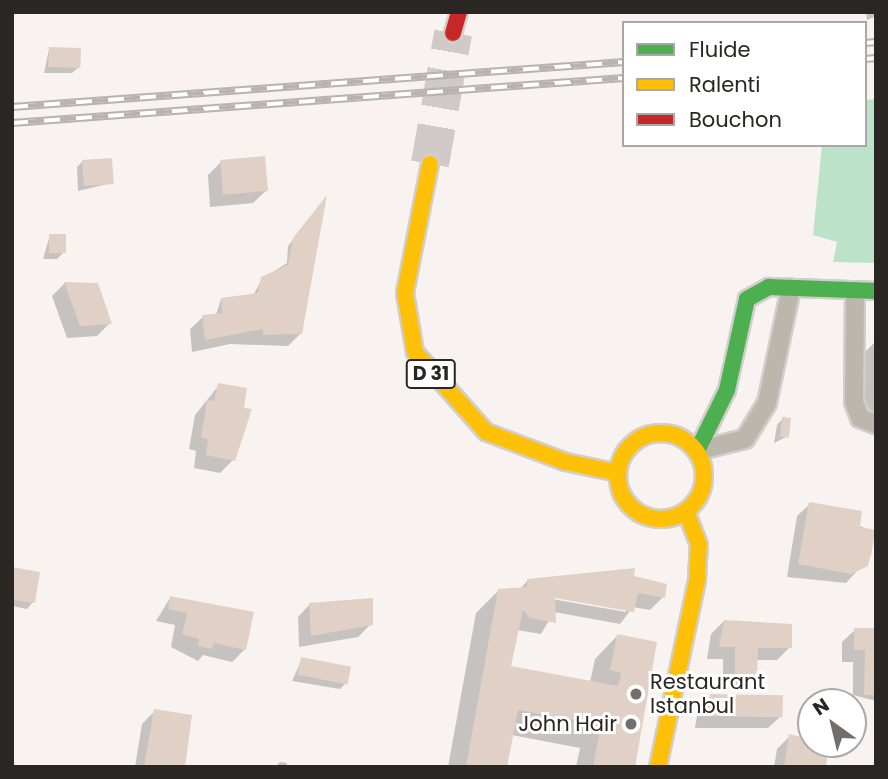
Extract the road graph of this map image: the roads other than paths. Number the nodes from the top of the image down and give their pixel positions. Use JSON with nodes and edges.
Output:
{"nodes":[{"id":1,"x":459,"y":12,"type":"edge"},
{"id":2,"x":453,"y":33,"type":"tunnel mouth"},
{"id":3,"x":430,"y":164,"type":"tunnel mouth"},
{"id":4,"x":791,"y":288,"type":"junction"},
{"id":5,"x":855,"y":290,"type":"junction"},
{"id":6,"x":876,"y":291,"type":"edge"},
{"id":7,"x":876,"y":424,"type":"edge"},
{"id":8,"x":696,"y":451,"type":"junction"},
{"id":9,"x":618,"y":473,"type":"junction"},
{"id":10,"x":686,"y":511,"type":"junction"},
{"id":11,"x":658,"y":767,"type":"edge"}],
"edges":[{"from":1,"to":2,"type":"main road"},
{"from":3,"to":9,"type":"main road","number":"D 31"},
{"from":4,"to":5,"type":"main road"},
{"from":4,"to":8,"type":"main road"},
{"from":4,"to":8,"type":"lane"},
{"from":5,"to":6,"type":"main road"},
{"from":5,"to":7,"type":"lane"},
{"from":8,"to":9,"type":"main road"},
{"from":8,"to":10,"type":"main road"},
{"from":9,"to":10,"type":"main road"},
{"from":10,"to":11,"type":"main road"}]}
